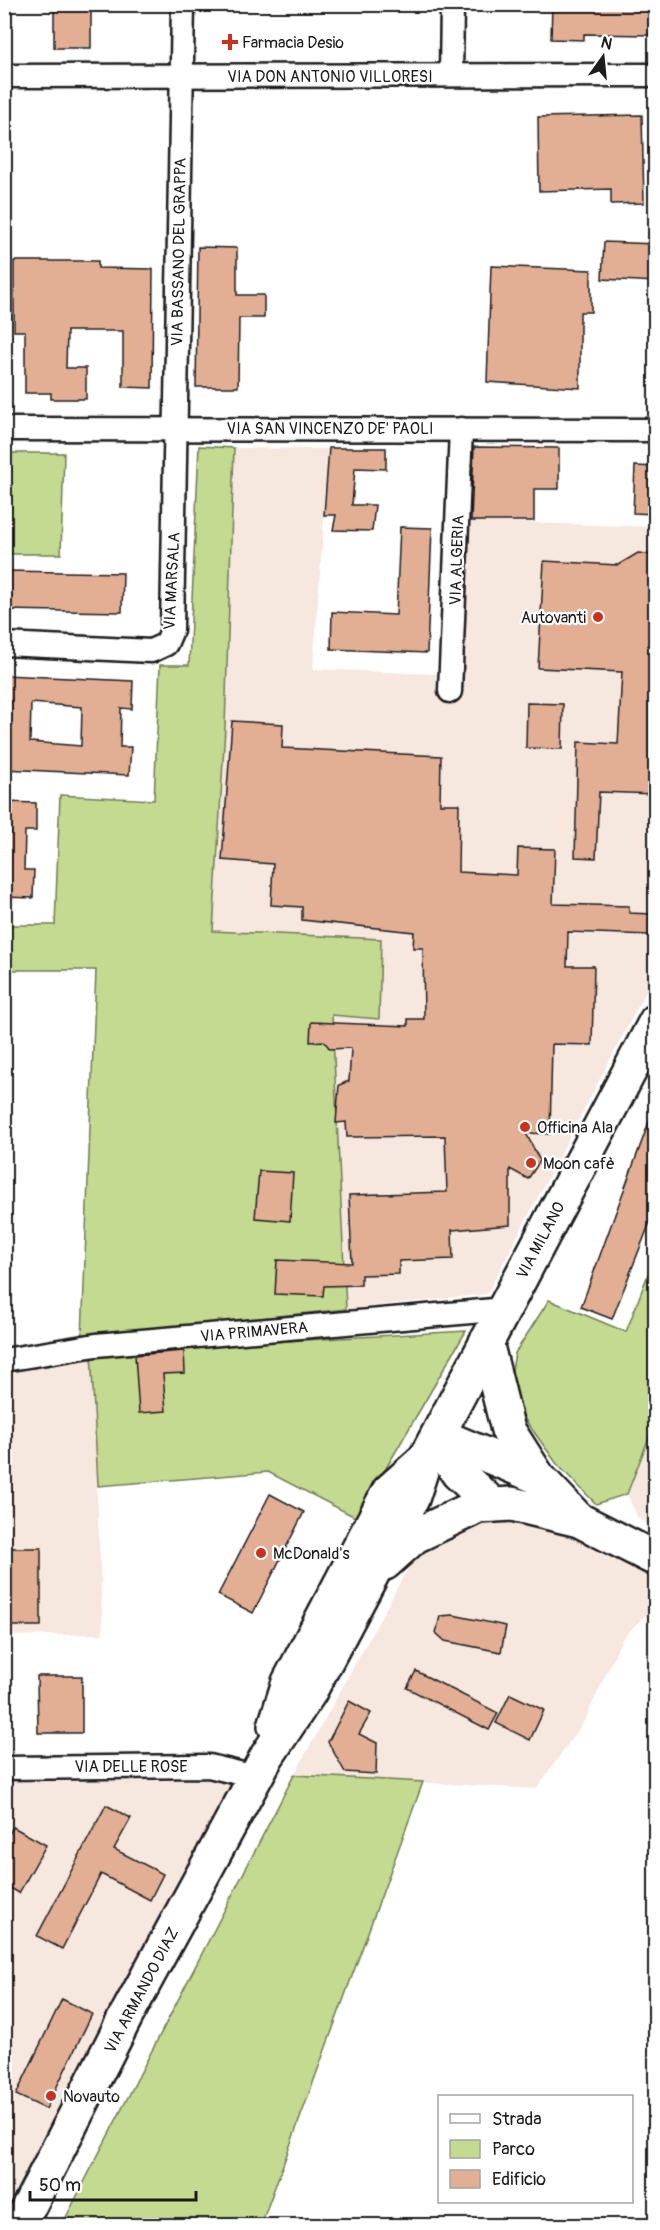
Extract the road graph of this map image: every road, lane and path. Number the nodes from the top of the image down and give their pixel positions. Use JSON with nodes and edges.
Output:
{"nodes":[{"id":1,"x":183,"y":4,"type":"edge"},
{"id":2,"x":452,"y":4,"type":"edge"},
{"id":3,"x":451,"y":75,"type":"junction"},
{"id":4,"x":656,"y":75,"type":"edge"},
{"id":5,"x":4,"y":76,"type":"edge"},
{"id":6,"x":181,"y":76,"type":"junction"},
{"id":7,"x":176,"y":427,"type":"junction"},
{"id":8,"x":4,"y":429,"type":"edge"},
{"id":9,"x":461,"y":429,"type":"junction"},
{"id":10,"x":656,"y":430,"type":"edge"},
{"id":11,"x":4,"y":644,"type":"edge"},
{"id":12,"x":450,"y":692,"type":"dead end"},
{"id":13,"x":656,"y":1021,"type":"edge"},
{"id":14,"x":504,"y":1309,"type":"junction"},
{"id":15,"x":486,"y":1342,"type":"junction"},
{"id":16,"x":4,"y":1360,"type":"edge"},
{"id":17,"x":430,"y":1450,"type":"junction"},
{"id":18,"x":538,"y":1478,"type":"junction"},
{"id":19,"x":493,"y":1505,"type":"junction"},
{"id":20,"x":579,"y":1520,"type":"junction"},
{"id":21,"x":656,"y":1559,"type":"edge"},
{"id":22,"x":371,"y":1577,"type":"junction"},
{"id":23,"x":299,"y":1688,"type":"junction"},
{"id":24,"x":261,"y":1767,"type":"junction"},
{"id":25,"x":4,"y":1768,"type":"edge"},
{"id":26,"x":19,"y":2226,"type":"edge"}],
"edges":[{"from":1,"to":6,"type":"street","name":"VIA BASSANO DEL GRAPPA"},
{"from":2,"to":3,"type":"street"},
{"from":3,"to":4,"type":"street","name":"VIA DON ANTONIO VILLORESI"},
{"from":3,"to":6,"type":"street","name":"VIA DON ANTONIO VILLORESI"},
{"from":5,"to":6,"type":"street","name":"VIA DON ANTONIO VILLORESI"},
{"from":6,"to":7,"type":"street","name":"VIA BASSANO DEL GRAPPA"},
{"from":7,"to":8,"type":"street","name":"VIA SAN VINCENZO DE' PAOLI"},
{"from":7,"to":9,"type":"street","name":"VIA SAN VINCENZO DE' PAOLI"},
{"from":7,"to":11,"type":"street","name":"VIA MARSALA"},
{"from":9,"to":10,"type":"street","name":"VIA SAN VINCENZO DE' PAOLI"},
{"from":9,"to":12,"type":"street","name":"VIA ALGERIA"},
{"from":13,"to":14,"type":"main road","name":"VIA MILANO"},
{"from":14,"to":15,"type":"main road","name":"VIA MILANO"},
{"from":14,"to":16,"type":"street","name":"VIA PRIMAVERA"},
{"from":15,"to":17,"type":"main road","name":"VIA MILANO"},
{"from":15,"to":18,"type":"main road"},
{"from":17,"to":18,"type":"main road"},
{"from":17,"to":19,"type":"main road"},
{"from":17,"to":22,"type":"main road","name":"VIA MILANO"},
{"from":17,"to":23,"type":"main road","name":"VIA MILANO"},
{"from":18,"to":20,"type":"main road"},
{"from":19,"to":20,"type":"main road"},
{"from":19,"to":22,"type":"main road"},
{"from":20,"to":21,"type":"main road"},
{"from":22,"to":23,"type":"main road","name":"VIA MILANO"},
{"from":23,"to":24,"type":"main road","name":"VIA ARMANDO DIAZ"},
{"from":24,"to":25,"type":"street","name":"VIA DELLE ROSE"},
{"from":24,"to":26,"type":"main road","name":"VIA ARMANDO DIAZ"}]}
